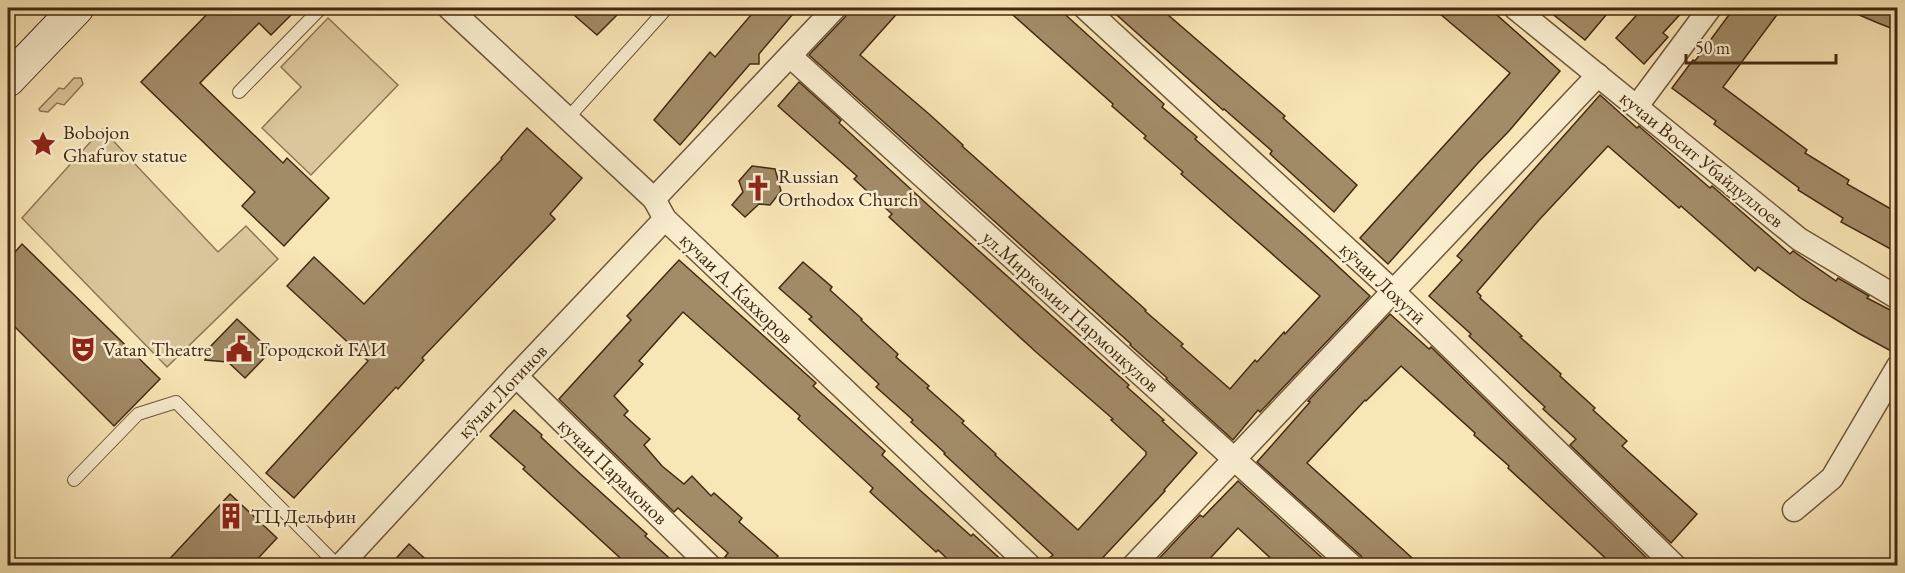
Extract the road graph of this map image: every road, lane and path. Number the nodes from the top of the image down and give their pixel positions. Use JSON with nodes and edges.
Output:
{"nodes":[{"id":1,"x":77,"y":8,"type":"edge"},
{"id":2,"x":321,"y":8,"type":"edge"},
{"id":3,"x":449,"y":8,"type":"edge"},
{"id":4,"x":667,"y":8,"type":"edge"},
{"id":5,"x":835,"y":8,"type":"edge"},
{"id":6,"x":1085,"y":8,"type":"edge"},
{"id":7,"x":1515,"y":8,"type":"edge"},
{"id":8,"x":1710,"y":8,"type":"edge"},
{"id":9,"x":790,"y":56,"type":"junction"},
{"id":10,"x":1598,"y":75,"type":"junction"},
{"id":11,"x":8,"y":80,"type":"edge"},
{"id":12,"x":239,"y":92,"type":"dead end"},
{"id":13,"x":1637,"y":106,"type":"junction"},
{"id":14,"x":568,"y":118,"type":"junction"},
{"id":15,"x":654,"y":199,"type":"junction"},
{"id":16,"x":665,"y":219,"type":"junction"},
{"id":17,"x":1392,"y":291,"type":"junction"},
{"id":18,"x":1898,"y":298,"type":"edge"},
{"id":19,"x":1898,"y":366,"type":"edge"},
{"id":20,"x":516,"y":376,"type":"junction"},
{"id":21,"x":1235,"y":459,"type":"junction"},
{"id":22,"x":74,"y":480,"type":"dead end"},
{"id":23,"x":1794,"y":510,"type":"dead end"},
{"id":24,"x":339,"y":566,"type":"edge"},
{"id":25,"x":710,"y":566,"type":"edge"},
{"id":26,"x":1030,"y":566,"type":"edge"},
{"id":27,"x":1132,"y":566,"type":"edge"},
{"id":28,"x":1352,"y":566,"type":"edge"},
{"id":29,"x":1675,"y":566,"type":"edge"}],
"edges":[{"from":1,"to":11,"type":"street"},
{"from":2,"to":12,"type":"lane"},
{"from":3,"to":14,"type":"street","name":"кучаи А. Каххоров"},
{"from":4,"to":14,"type":"lane"},
{"from":5,"to":9,"type":"street"},
{"from":6,"to":17,"type":"street","name":"кӯчаи Лохутӣ"},
{"from":7,"to":10,"type":"street","name":"кучаи Восит Убайдуллоев"},
{"from":8,"to":13,"type":"street"},
{"from":9,"to":15,"type":"street"},
{"from":9,"to":21,"type":"street","name":"ул.Миркомил Пармонкулов"},
{"from":10,"to":13,"type":"street","name":"кучаи Восит Убайдуллоев"},
{"from":10,"to":17,"type":"street"},
{"from":13,"to":18,"type":"street","name":"кучаи Восит Убайдуллоев"},
{"from":14,"to":15,"type":"street","name":"кучаи А. Каххоров"},
{"from":15,"to":16,"type":"street","name":"кучаи А. Каххоров"},
{"from":16,"to":20,"type":"street","name":"кӯчаи Логинов"},
{"from":16,"to":26,"type":"street","name":"кучаи А. Каххоров"},
{"from":17,"to":21,"type":"street"},
{"from":17,"to":29,"type":"street","name":"кӯчаи Лохутӣ"},
{"from":19,"to":23,"type":"street"},
{"from":20,"to":24,"type":"street","name":"кӯчаи Логинов"},
{"from":20,"to":25,"type":"street","name":"кучаи Парамонов"},
{"from":21,"to":27,"type":"street"},
{"from":21,"to":28,"type":"street","name":"ул.Миркомил Пармонкулов"},
{"from":22,"to":24,"type":"lane"}]}
